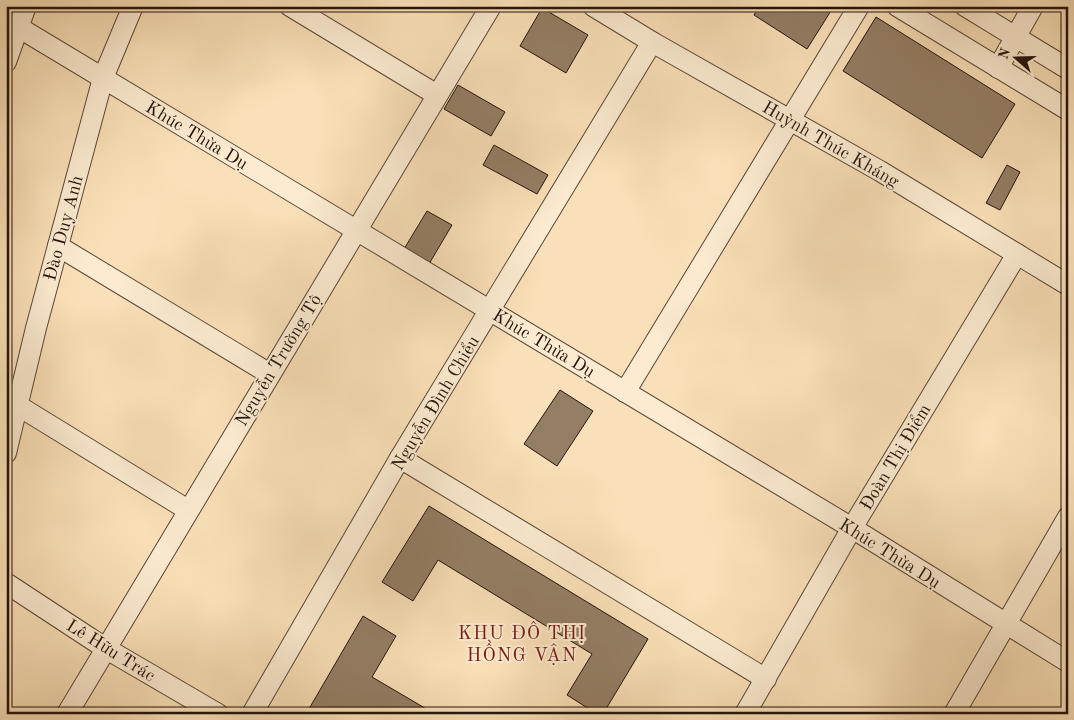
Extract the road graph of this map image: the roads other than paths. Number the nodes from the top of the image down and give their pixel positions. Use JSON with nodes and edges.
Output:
{"nodes":[{"id":1,"x":26,"y":6,"type":"edge"},
{"id":2,"x":133,"y":6,"type":"edge"},
{"id":3,"x":290,"y":6,"type":"edge"},
{"id":4,"x":491,"y":6,"type":"edge"},
{"id":5,"x":593,"y":6,"type":"edge"},
{"id":6,"x":859,"y":6,"type":"edge"},
{"id":7,"x":897,"y":6,"type":"edge"},
{"id":8,"x":965,"y":6,"type":"edge"},
{"id":9,"x":1034,"y":6,"type":"edge"},
{"id":10,"x":18,"y":27,"type":"junction"},
{"id":11,"x":1016,"y":36,"type":"junction"},
{"id":12,"x":652,"y":42,"type":"junction"},
{"id":13,"x":6,"y":62,"type":"edge"},
{"id":14,"x":998,"y":68,"type":"junction"},
{"id":15,"x":1068,"y":69,"type":"edge"},
{"id":16,"x":103,"y":78,"type":"junction"},
{"id":17,"x":437,"y":95,"type":"junction"},
{"id":18,"x":1068,"y":110,"type":"edge"},
{"id":19,"x":790,"y":120,"type":"junction"},
{"id":20,"x":355,"y":230,"type":"junction"},
{"id":21,"x":58,"y":246,"type":"junction"},
{"id":22,"x":1017,"y":254,"type":"junction"},
{"id":23,"x":1068,"y":285,"type":"edge"},
{"id":24,"x":490,"y":311,"type":"junction"},
{"id":25,"x":270,"y":374,"type":"junction"},
{"id":26,"x":625,"y":392,"type":"junction"},
{"id":27,"x":17,"y":405,"type":"junction"},
{"id":28,"x":6,"y":453,"type":"edge"},
{"id":29,"x":400,"y":458,"type":"junction"},
{"id":30,"x":188,"y":510,"type":"junction"},
{"id":31,"x":1068,"y":517,"type":"edge"},
{"id":32,"x":852,"y":528,"type":"junction"},
{"id":33,"x":6,"y":583,"type":"edge"},
{"id":34,"x":1005,"y":624,"type":"junction"},
{"id":35,"x":106,"y":648,"type":"junction"},
{"id":36,"x":1068,"y":662,"type":"edge"},
{"id":37,"x":766,"y":679,"type":"junction"},
{"id":38,"x":67,"y":714,"type":"edge"},
{"id":39,"x":218,"y":714,"type":"edge"},
{"id":40,"x":252,"y":714,"type":"edge"},
{"id":41,"x":745,"y":714,"type":"edge"},
{"id":42,"x":954,"y":714,"type":"edge"}],
"edges":[{"from":1,"to":10,"type":"street"},
{"from":2,"to":16,"type":"street","name":"Đào Duy Anh"},
{"from":3,"to":17,"type":"street"},
{"from":4,"to":17,"type":"street","name":"Nguyễn Trường Tộ"},
{"from":5,"to":12,"type":"street","name":"Huỳnh Thúc Kháng"},
{"from":6,"to":19,"type":"street"},
{"from":7,"to":14,"type":"street"},
{"from":8,"to":11,"type":"street"},
{"from":9,"to":11,"type":"street"},
{"from":10,"to":13,"type":"street"},
{"from":10,"to":16,"type":"street","name":"Khúc Thừa Dụ"},
{"from":11,"to":14,"type":"street"},
{"from":11,"to":15,"type":"street"},
{"from":12,"to":19,"type":"street","name":"Huỳnh Thúc Kháng"},
{"from":12,"to":24,"type":"street","name":"Nguyễn Đình Chiểu"},
{"from":14,"to":18,"type":"street"},
{"from":16,"to":20,"type":"street","name":"Khúc Thừa Dụ"},
{"from":16,"to":21,"type":"street","name":"Đào Duy Anh"},
{"from":17,"to":20,"type":"street","name":"Nguyễn Trường Tộ"},
{"from":19,"to":22,"type":"street","name":"Huỳnh Thúc Kháng"},
{"from":19,"to":26,"type":"street"},
{"from":20,"to":24,"type":"street","name":"Khúc Thừa Dụ"},
{"from":20,"to":25,"type":"street","name":"Nguyễn Trường Tộ"},
{"from":21,"to":25,"type":"street"},
{"from":21,"to":27,"type":"street","name":"Đào Duy Anh"},
{"from":22,"to":23,"type":"street","name":"Huỳnh Thúc Kháng"},
{"from":22,"to":32,"type":"street","name":"Đoàn Thị Điểm"},
{"from":24,"to":26,"type":"street","name":"Khúc Thừa Dụ"},
{"from":24,"to":29,"type":"street","name":"Nguyễn Đình Chiểu"},
{"from":25,"to":30,"type":"street","name":"Nguyễn Trường Tộ"},
{"from":26,"to":32,"type":"street","name":"Khúc Thừa Dụ"},
{"from":27,"to":28,"type":"street","name":"Đào Duy Anh"},
{"from":27,"to":30,"type":"street"},
{"from":29,"to":37,"type":"street"},
{"from":29,"to":40,"type":"street","name":"Nguyễn Đình Chiểu"},
{"from":30,"to":35,"type":"street","name":"Nguyễn Trường Tộ"},
{"from":31,"to":34,"type":"street"},
{"from":32,"to":34,"type":"street","name":"Khúc Thừa Dụ"},
{"from":32,"to":37,"type":"street","name":"Đoàn Thị Điểm"},
{"from":33,"to":35,"type":"street","name":"Lê Hữu Trác"},
{"from":34,"to":36,"type":"street","name":"Khúc Thừa Dụ"},
{"from":34,"to":42,"type":"street"},
{"from":35,"to":38,"type":"street","name":"Nguyễn Trường Tộ"},
{"from":35,"to":39,"type":"street","name":"Lê Hữu Trác"},
{"from":37,"to":41,"type":"street","name":"Đoàn Thị Điểm"}]}
